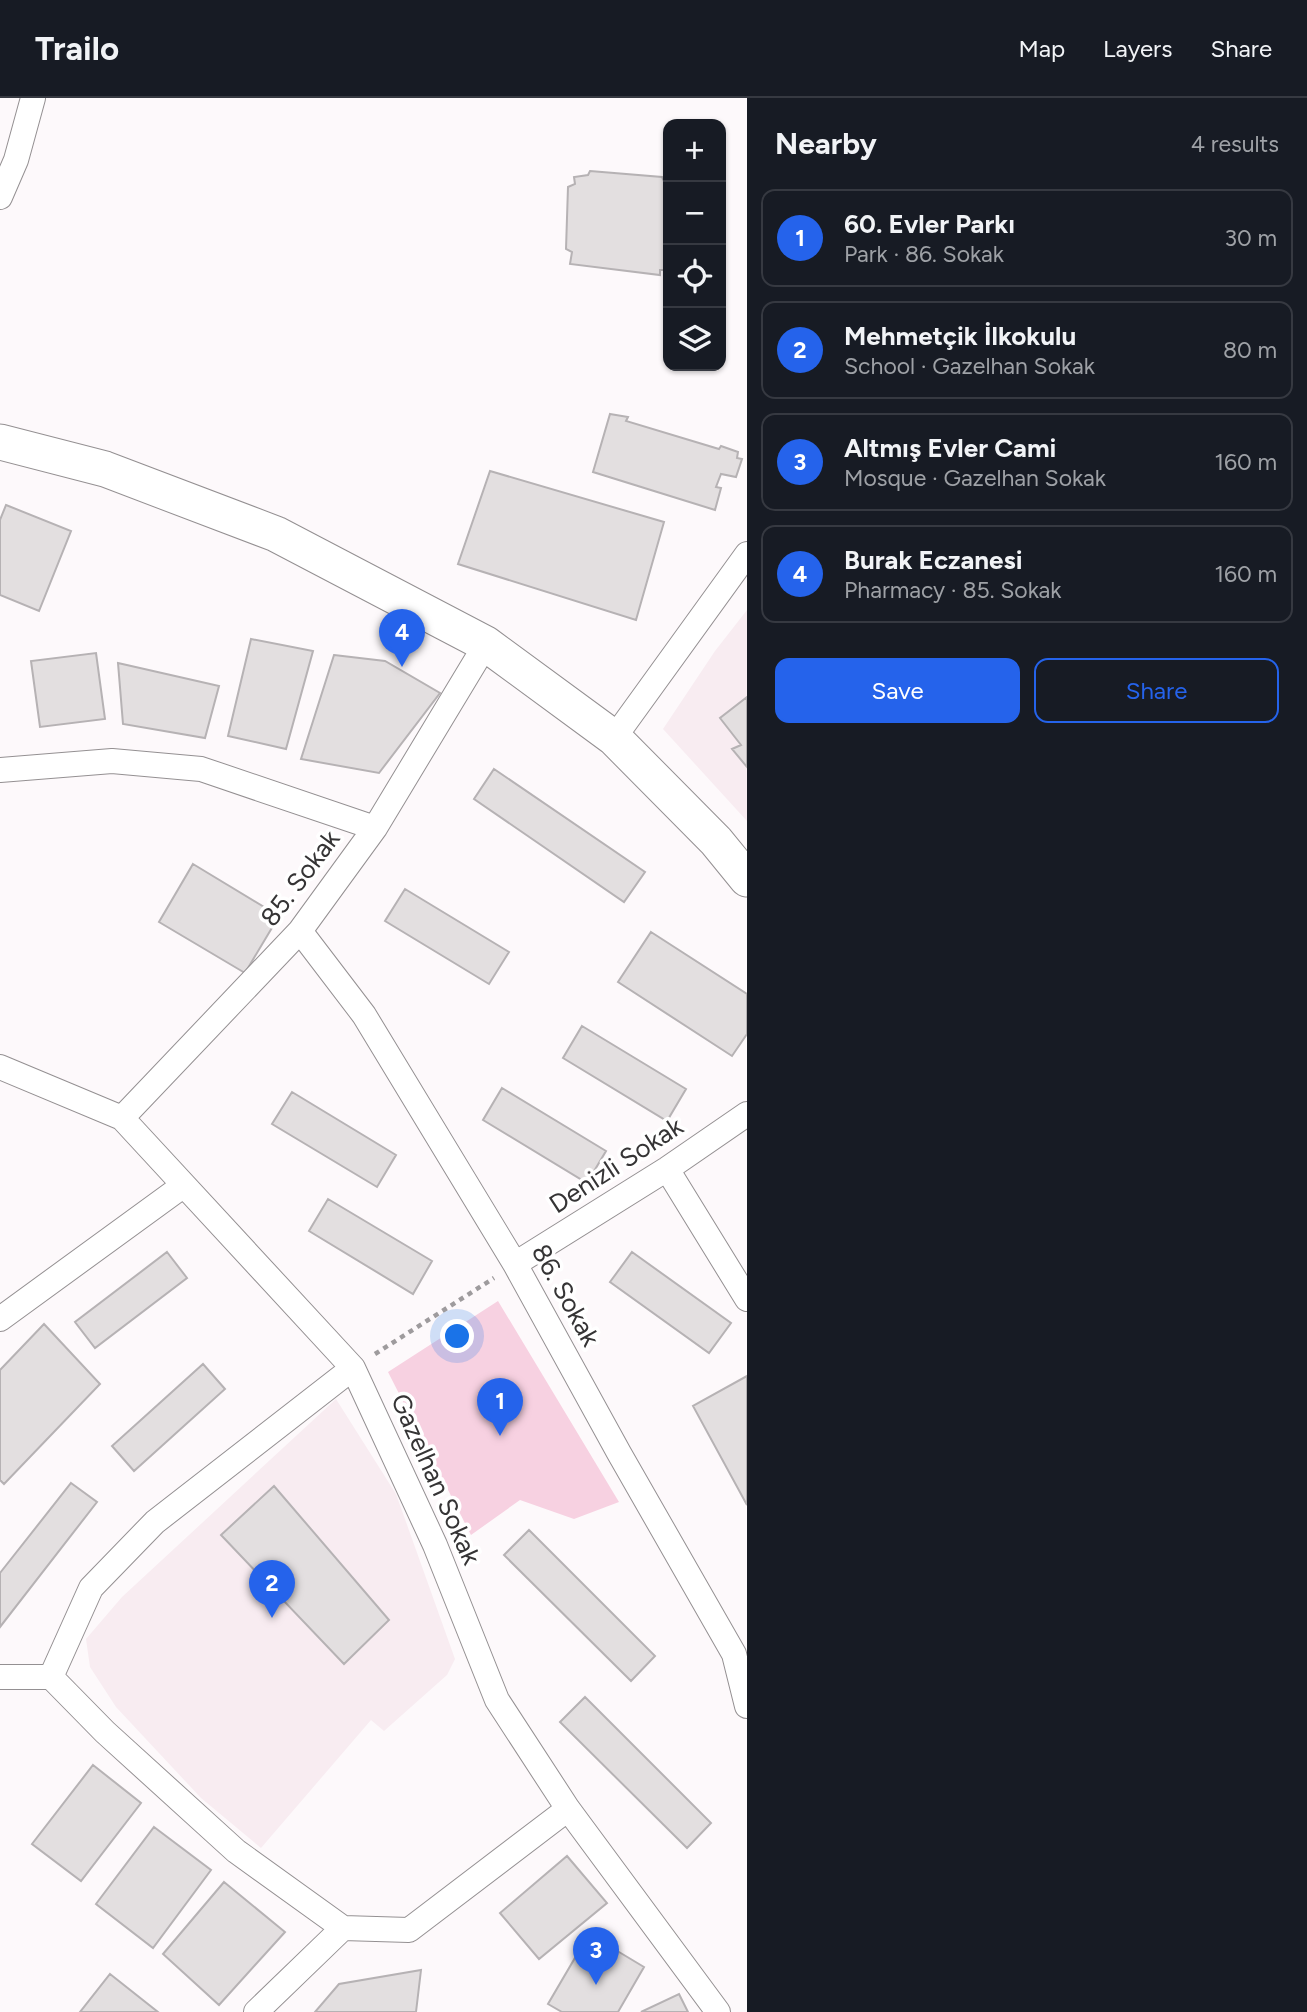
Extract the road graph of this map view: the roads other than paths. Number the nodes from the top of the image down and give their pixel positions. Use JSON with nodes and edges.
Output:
{"nodes":[{"id":1,"x":33,"y":98,"type":"edge"},
{"id":2,"x":0,"y":197,"type":"edge"},
{"id":3,"x":0,"y":442,"type":"edge"},
{"id":4,"x":747,"y":554,"type":"edge"},
{"id":5,"x":486,"y":644,"type":"junction"},
{"id":6,"x":614,"y":738,"type":"junction"},
{"id":7,"x":0,"y":770,"type":"edge"},
{"id":8,"x":375,"y":828,"type":"junction"},
{"id":9,"x":747,"y":879,"type":"edge"},
{"id":10,"x":300,"y":931,"type":"junction"},
{"id":11,"x":0,"y":1068,"type":"edge"},
{"id":12,"x":747,"y":1114,"type":"edge"},
{"id":13,"x":122,"y":1118,"type":"junction"},
{"id":14,"x":667,"y":1170,"type":"junction"},
{"id":15,"x":184,"y":1185,"type":"junction"},
{"id":16,"x":515,"y":1264,"type":"junction"},
{"id":17,"x":747,"y":1299,"type":"edge"},
{"id":18,"x":4,"y":1312,"type":"edge"},
{"id":19,"x":353,"y":1368,"type":"junction"},
{"id":20,"x":0,"y":1677,"type":"edge"},
{"id":21,"x":51,"y":1677,"type":"junction"},
{"id":22,"x":747,"y":1706,"type":"edge"},
{"id":23,"x":568,"y":1809,"type":"junction"},
{"id":24,"x":343,"y":1928,"type":"junction"},
{"id":25,"x":256,"y":2012,"type":"edge"},
{"id":26,"x":718,"y":2012,"type":"edge"}],
"edges":[{"from":1,"to":2,"type":"street"},
{"from":3,"to":5,"type":"main road"},
{"from":4,"to":6,"type":"street"},
{"from":5,"to":6,"type":"main road"},
{"from":5,"to":8,"type":"street","name":"85. Sokak"},
{"from":6,"to":9,"type":"main road"},
{"from":7,"to":8,"type":"street"},
{"from":8,"to":10,"type":"street","name":"85. Sokak"},
{"from":10,"to":13,"type":"street","name":"85. Sokak"},
{"from":10,"to":16,"type":"street","name":"86. Sokak"},
{"from":11,"to":13,"type":"street","name":"Gazelhan Sokak"},
{"from":12,"to":14,"type":"street","name":"Denizli Sokak"},
{"from":13,"to":15,"type":"street","name":"Gazelhan Sokak"},
{"from":14,"to":16,"type":"street","name":"Denizli Sokak"},
{"from":14,"to":17,"type":"street"},
{"from":15,"to":18,"type":"street"},
{"from":15,"to":19,"type":"street","name":"Gazelhan Sokak"},
{"from":16,"to":22,"type":"street","name":"86. Sokak"},
{"from":19,"to":21,"type":"street"},
{"from":19,"to":23,"type":"street","name":"Gazelhan Sokak"},
{"from":20,"to":21,"type":"street"},
{"from":21,"to":24,"type":"street"},
{"from":23,"to":24,"type":"street"},
{"from":23,"to":26,"type":"street","name":"Gazelhan Sokak"},
{"from":24,"to":25,"type":"street"}]}
